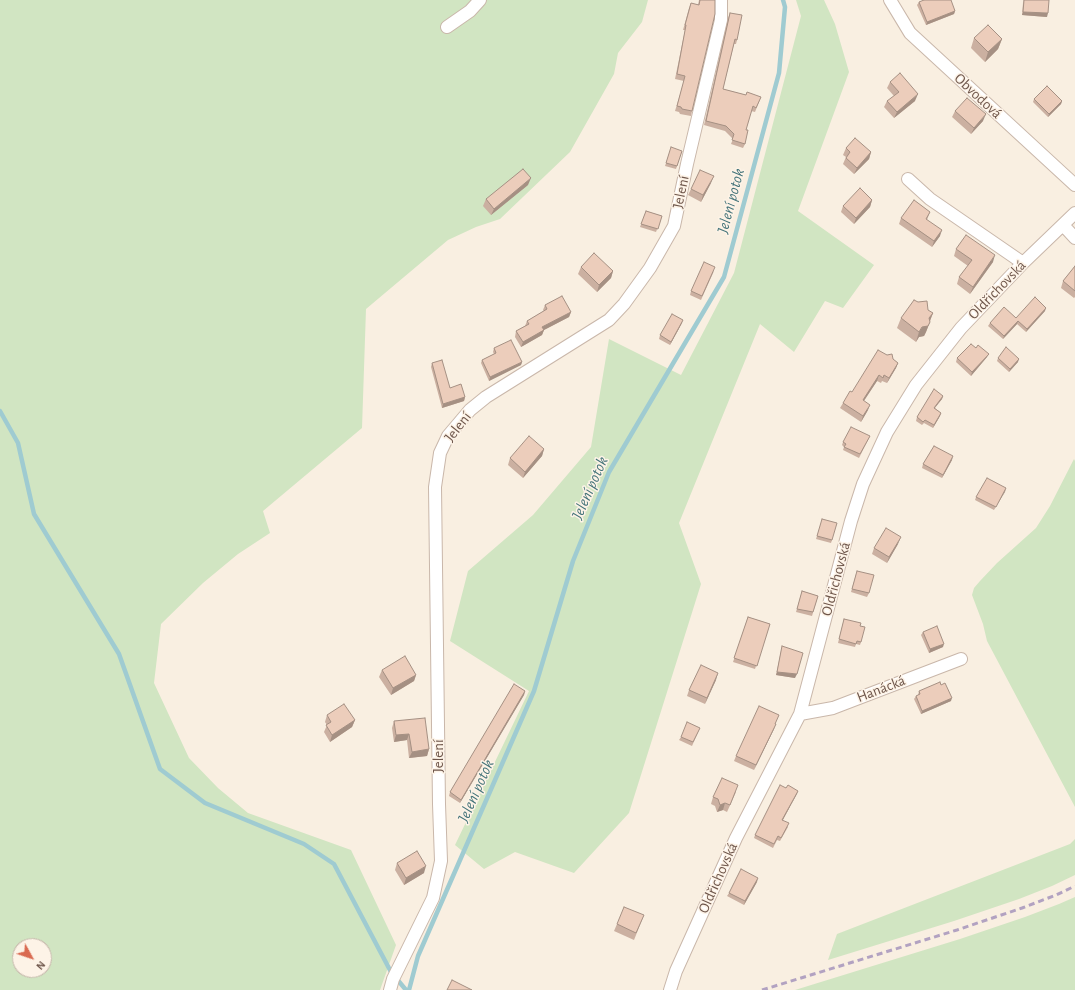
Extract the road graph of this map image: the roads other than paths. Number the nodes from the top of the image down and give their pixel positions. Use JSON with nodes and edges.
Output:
{"nodes":[{"id":1,"x":480,"y":0,"type":"edge"},
{"id":2,"x":720,"y":0,"type":"edge"},
{"id":3,"x":890,"y":0,"type":"edge"},
{"id":4,"x":447,"y":27,"type":"dead end"},
{"id":5,"x":908,"y":179,"type":"dead end"},
{"id":6,"x":1075,"y":185,"type":"edge"},
{"id":7,"x":1075,"y":213,"type":"edge"},
{"id":8,"x":1063,"y":225,"type":"junction"},
{"id":9,"x":1075,"y":238,"type":"edge"},
{"id":10,"x":1023,"y":263,"type":"junction"},
{"id":11,"x":961,"y":659,"type":"dead end"},
{"id":12,"x":800,"y":714,"type":"junction"},
{"id":13,"x":390,"y":990,"type":"edge"},
{"id":14,"x":670,"y":990,"type":"edge"}],
"edges":[{"from":1,"to":4,"type":"street"},
{"from":2,"to":13,"type":"street","name":"Jelení"},
{"from":3,"to":6,"type":"street","name":"Obvodová"},
{"from":5,"to":10,"type":"street"},
{"from":7,"to":8,"type":"street","name":"Oldřichovská"},
{"from":8,"to":9,"type":"street"},
{"from":8,"to":10,"type":"street","name":"Oldřichovská"},
{"from":10,"to":12,"type":"street","name":"Oldřichovská"},
{"from":11,"to":12,"type":"street","name":"Hanácká"},
{"from":12,"to":14,"type":"street","name":"Oldřichovská"}]}
